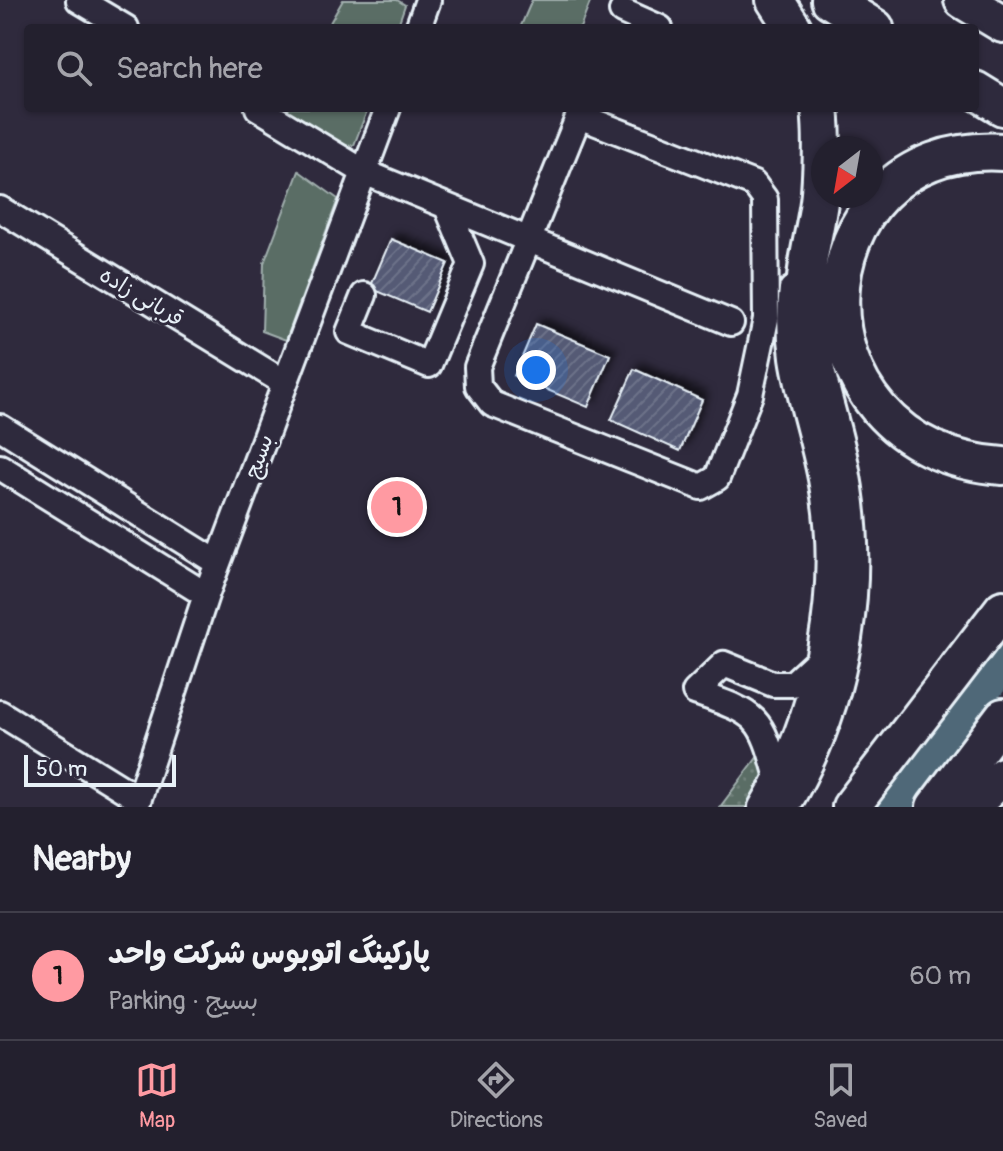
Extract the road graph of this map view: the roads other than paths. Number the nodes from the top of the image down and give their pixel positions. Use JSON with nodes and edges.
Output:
{"nodes":[{"id":1,"x":79,"y":0,"type":"edge"},
{"id":2,"x":428,"y":0,"type":"edge"},
{"id":3,"x":775,"y":0,"type":"edge"},
{"id":4,"x":830,"y":0,"type":"edge"},
{"id":5,"x":963,"y":0,"type":"edge"},
{"id":6,"x":621,"y":13,"type":"edge"},
{"id":7,"x":119,"y":24,"type":"edge"},
{"id":8,"x":419,"y":24,"type":"edge"},
{"id":9,"x":650,"y":24,"type":"edge"},
{"id":10,"x":790,"y":24,"type":"edge"},
{"id":11,"x":869,"y":24,"type":"edge"},
{"id":12,"x":1003,"y":24,"type":"edge"},
{"id":13,"x":979,"y":92,"type":"edge"},
{"id":14,"x":1003,"y":107,"type":"edge"},
{"id":15,"x":265,"y":112,"type":"edge"},
{"id":16,"x":386,"y":112,"type":"edge"},
{"id":17,"x":581,"y":112,"type":"edge"},
{"id":18,"x":820,"y":112,"type":"edge"},
{"id":19,"x":1003,"y":152,"type":"edge"},
{"id":20,"x":364,"y":172,"type":"junction"},
{"id":21,"x":447,"y":207,"type":"junction"},
{"id":22,"x":0,"y":209,"type":"edge"},
{"id":23,"x":528,"y":241,"type":"junction"},
{"id":24,"x":810,"y":246,"type":"junction"},
{"id":25,"x":364,"y":295,"type":"dead end"},
{"id":26,"x":731,"y":323,"type":"dead end"},
{"id":27,"x":285,"y":383,"type":"junction"},
{"id":28,"x":0,"y":427,"type":"edge"},
{"id":29,"x":1003,"y":466,"type":"edge"},
{"id":30,"x":0,"y":467,"type":"edge"},
{"id":31,"x":218,"y":563,"type":"junction"},
{"id":32,"x":206,"y":595,"type":"junction"},
{"id":33,"x":1003,"y":609,"type":"edge"},
{"id":34,"x":817,"y":661,"type":"junction"},
{"id":35,"x":0,"y":713,"type":"edge"},
{"id":36,"x":1003,"y":717,"type":"edge"},
{"id":37,"x":1003,"y":776,"type":"edge"},
{"id":38,"x":779,"y":793,"type":"edge"},
{"id":39,"x":137,"y":803,"type":"edge"},
{"id":40,"x":761,"y":807,"type":"edge"},
{"id":41,"x":851,"y":807,"type":"edge"},
{"id":42,"x":935,"y":807,"type":"edge"},
{"id":43,"x":970,"y":807,"type":"edge"}],
"edges":[{"from":1,"to":7,"type":"street"},
{"from":2,"to":8,"type":"street"},
{"from":3,"to":10,"type":"highway"},
{"from":4,"to":11,"type":"highway"},
{"from":5,"to":12,"type":"highway"},
{"from":6,"to":9,"type":"street"},
{"from":13,"to":14,"type":"highway"},
{"from":15,"to":20,"type":"street"},
{"from":16,"to":20,"type":"street","name":"بسیج"},
{"from":17,"to":23,"type":"street"},
{"from":17,"to":23,"type":"street"},
{"from":18,"to":24,"type":"highway"},
{"from":19,"to":29,"type":"highway"},
{"from":20,"to":21,"type":"street"},
{"from":20,"to":27,"type":"street","name":"بسیج"},
{"from":21,"to":23,"type":"street"},
{"from":21,"to":25,"type":"street"},
{"from":22,"to":27,"type":"street","name":"قربانی زاده"},
{"from":23,"to":26,"type":"street"},
{"from":24,"to":34,"type":"street"},
{"from":24,"to":38,"type":"highway"},
{"from":27,"to":31,"type":"street","name":"بسیج"},
{"from":28,"to":31,"type":"street"},
{"from":30,"to":32,"type":"street"},
{"from":31,"to":32,"type":"street","name":"بسیج"},
{"from":32,"to":39,"type":"street","name":"بسیج"},
{"from":33,"to":41,"type":"highway"},
{"from":34,"to":38,"type":"street"},
{"from":34,"to":38,"type":"street"},
{"from":35,"to":39,"type":"street"},
{"from":36,"to":42,"type":"highway"},
{"from":37,"to":43,"type":"highway"},
{"from":38,"to":40,"type":"street"}]}
